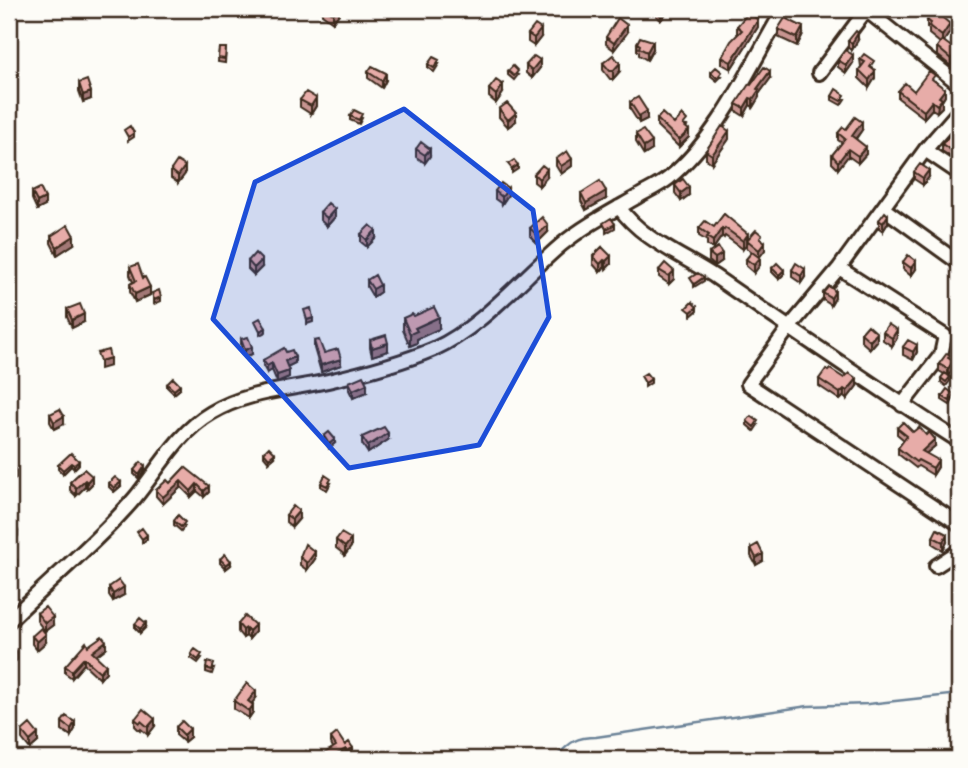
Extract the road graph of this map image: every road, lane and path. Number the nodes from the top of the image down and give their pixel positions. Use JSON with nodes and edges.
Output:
{"nodes":[{"id":1,"x":784,"y":9,"type":"edge"},
{"id":2,"x":866,"y":9,"type":"edge"},
{"id":3,"x":819,"y":73,"type":"dead end"},
{"id":4,"x":959,"y":84,"type":"edge"},
{"id":5,"x":959,"y":111,"type":"edge"},
{"id":6,"x":925,"y":150,"type":"junction"},
{"id":7,"x":959,"y":173,"type":"edge"},
{"id":8,"x":619,"y":207,"type":"junction"},
{"id":9,"x":883,"y":208,"type":"junction"},
{"id":10,"x":959,"y":263,"type":"edge"},
{"id":11,"x":839,"y":268,"type":"junction"},
{"id":12,"x":788,"y":329,"type":"junction"},
{"id":13,"x":902,"y":405,"type":"junction"},
{"id":14,"x":959,"y":441,"type":"edge"},
{"id":15,"x":959,"y":524,"type":"edge"},
{"id":16,"x":959,"y":551,"type":"edge"},
{"id":17,"x":936,"y":566,"type":"dead end"},
{"id":18,"x":9,"y":621,"type":"edge"}],
"edges":[{"from":1,"to":8,"type":"street"},
{"from":2,"to":3,"type":"street"},
{"from":2,"to":4,"type":"street"},
{"from":5,"to":6,"type":"street"},
{"from":6,"to":7,"type":"street"},
{"from":6,"to":9,"type":"street"},
{"from":8,"to":12,"type":"street"},
{"from":8,"to":18,"type":"street"},
{"from":9,"to":10,"type":"street"},
{"from":9,"to":11,"type":"street"},
{"from":11,"to":12,"type":"street"},
{"from":11,"to":13,"type":"street"},
{"from":12,"to":13,"type":"street"},
{"from":12,"to":15,"type":"street"},
{"from":13,"to":14,"type":"street"},
{"from":16,"to":17,"type":"street"}]}
